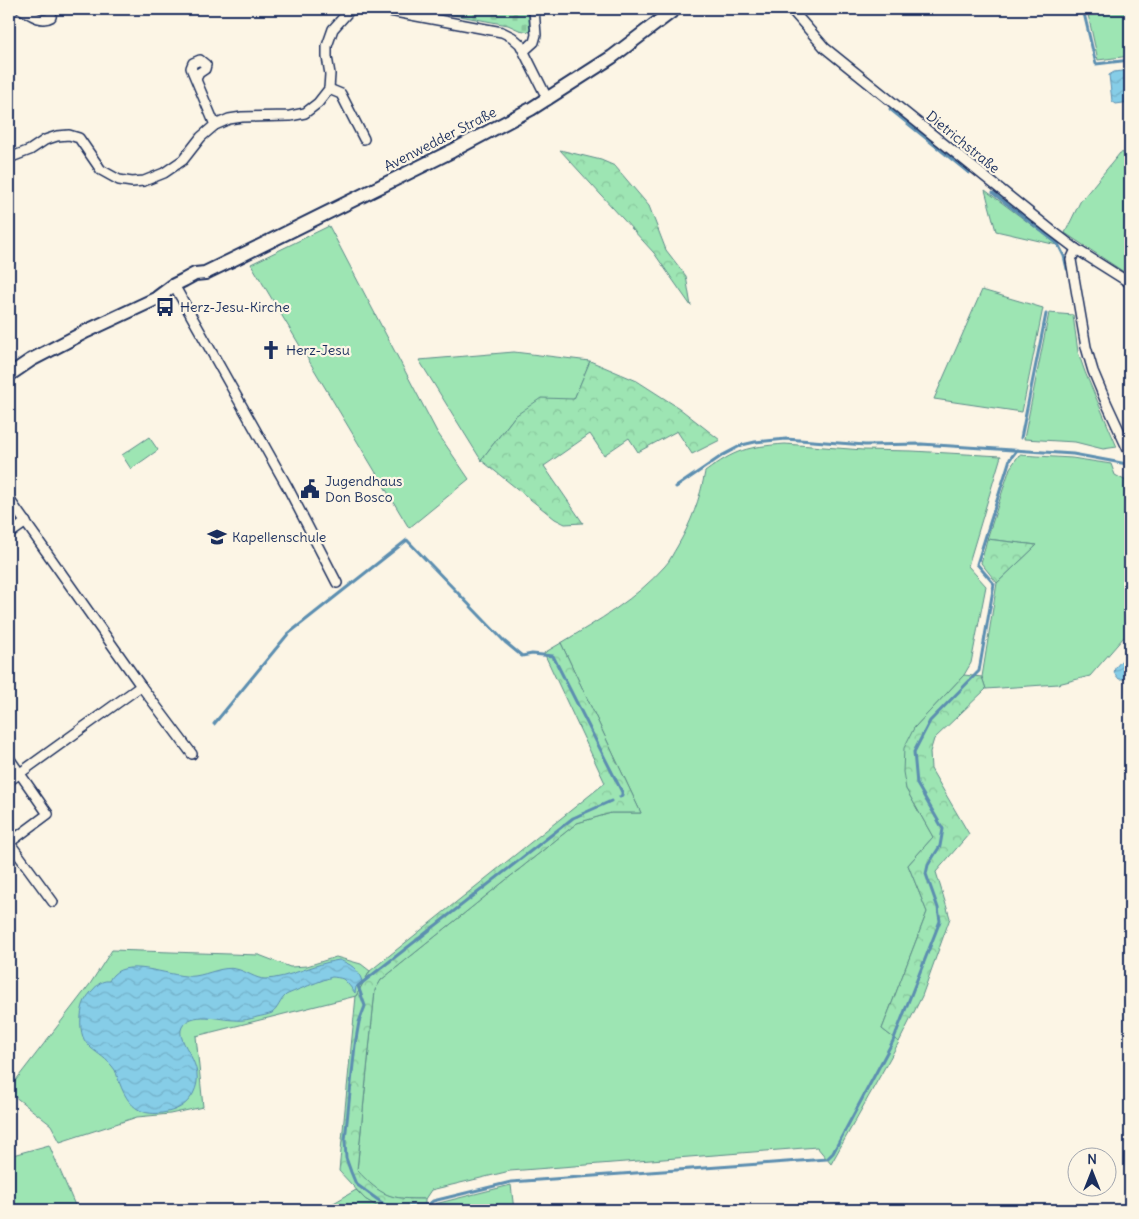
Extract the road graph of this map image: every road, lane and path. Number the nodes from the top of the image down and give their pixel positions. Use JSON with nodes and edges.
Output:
{"nodes":[{"id":1,"x":21,"y":9,"type":"edge"},
{"id":2,"x":52,"y":9,"type":"edge"},
{"id":3,"x":355,"y":9,"type":"edge"},
{"id":4,"x":379,"y":9,"type":"edge"},
{"id":5,"x":534,"y":9,"type":"edge"},
{"id":6,"x":675,"y":9,"type":"edge"},
{"id":7,"x":791,"y":9,"type":"edge"},
{"id":8,"x":524,"y":51,"type":"junction"},
{"id":9,"x":196,"y":79,"type":"dead end"},
{"id":10,"x":329,"y":89,"type":"junction"},
{"id":11,"x":548,"y":100,"type":"junction"},
{"id":12,"x":215,"y":125,"type":"junction"},
{"id":13,"x":364,"y":139,"type":"dead end"},
{"id":14,"x":9,"y":158,"type":"edge"},
{"id":15,"x":1076,"y":249,"type":"junction"},
{"id":16,"x":1130,"y":283,"type":"edge"},
{"id":17,"x":175,"y":288,"type":"junction"},
{"id":18,"x":30,"y":360,"type":"junction"},
{"id":19,"x":9,"y":367,"type":"edge"},
{"id":20,"x":9,"y":375,"type":"edge"},
{"id":21,"x":1130,"y":454,"type":"edge"},
{"id":22,"x":9,"y":499,"type":"edge"},
{"id":23,"x":26,"y":522,"type":"junction"},
{"id":24,"x":9,"y":534,"type":"edge"},
{"id":25,"x":337,"y":583,"type":"dead end"},
{"id":26,"x":141,"y":686,"type":"junction"},
{"id":27,"x":192,"y":754,"type":"dead end"},
{"id":28,"x":9,"y":758,"type":"edge"},
{"id":29,"x":20,"y":774,"type":"junction"},
{"id":30,"x":9,"y":781,"type":"edge"},
{"id":31,"x":9,"y":842,"type":"edge"},
{"id":32,"x":53,"y":902,"type":"dead end"}],
"edges":[{"from":1,"to":2,"type":"street"},
{"from":3,"to":10,"type":"street"},
{"from":4,"to":8,"type":"street"},
{"from":5,"to":8,"type":"street"},
{"from":6,"to":11,"type":"main road","name":"Avenwedder Straße"},
{"from":7,"to":15,"type":"street","name":"Dietrichstraße"},
{"from":8,"to":11,"type":"street"},
{"from":9,"to":12,"type":"street"},
{"from":10,"to":12,"type":"street"},
{"from":10,"to":13,"type":"street"},
{"from":11,"to":17,"type":"main road","name":"Avenwedder Straße"},
{"from":12,"to":14,"type":"street"},
{"from":15,"to":16,"type":"street","name":"Dietrichstraße"},
{"from":15,"to":21,"type":"street"},
{"from":17,"to":18,"type":"main road","name":"Avenwedder Straße"},
{"from":17,"to":25,"type":"street"},
{"from":18,"to":19,"type":"main road","name":"Avenwedder Straße"},
{"from":18,"to":20,"type":"main road","name":"Avenwedder Straße"},
{"from":22,"to":23,"type":"street"},
{"from":23,"to":24,"type":"street"},
{"from":23,"to":26,"type":"street"},
{"from":26,"to":27,"type":"street"},
{"from":26,"to":29,"type":"street"},
{"from":28,"to":29,"type":"street"},
{"from":29,"to":30,"type":"street"},
{"from":29,"to":31,"type":"street"},
{"from":31,"to":32,"type":"street"}]}
